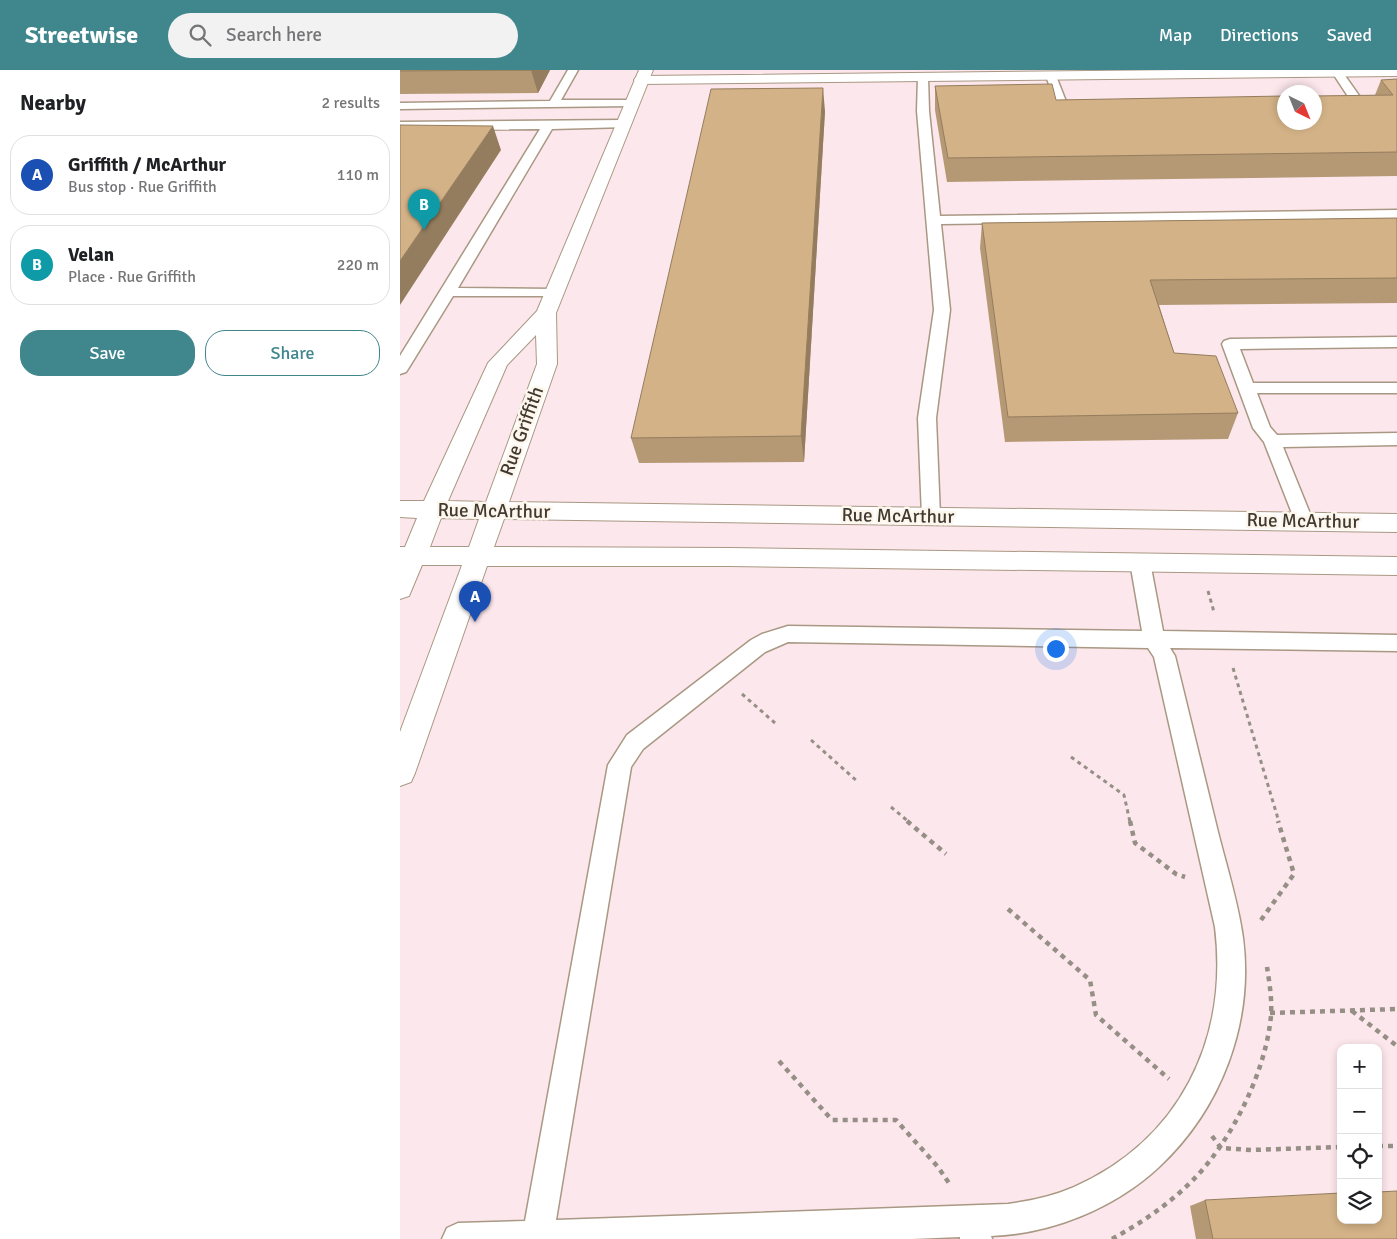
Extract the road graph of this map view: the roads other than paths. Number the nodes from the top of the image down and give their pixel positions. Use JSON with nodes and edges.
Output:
{"nodes":[{"id":1,"x":573,"y":70,"type":"edge"},
{"id":2,"x":1338,"y":72,"type":"junction"},
{"id":3,"x":1397,"y":72,"type":"edge"},
{"id":4,"x":644,"y":75,"type":"edge"},
{"id":5,"x":1051,"y":76,"type":"junction"},
{"id":6,"x":922,"y":77,"type":"junction"},
{"id":7,"x":632,"y":103,"type":"junction"},
{"id":8,"x":1322,"y":104,"type":"edge"},
{"id":9,"x":553,"y":105,"type":"junction"},
{"id":10,"x":400,"y":106,"type":"edge"},
{"id":11,"x":1091,"y":107,"type":"edge"},
{"id":12,"x":624,"y":124,"type":"junction"},
{"id":13,"x":548,"y":125,"type":"junction"},
{"id":14,"x":400,"y":126,"type":"edge"},
{"id":15,"x":1397,"y":214,"type":"edge"},
{"id":16,"x":935,"y":220,"type":"junction"},
{"id":17,"x":448,"y":292,"type":"junction"},
{"id":18,"x":550,"y":303,"type":"junction"},
{"id":19,"x":1397,"y":342,"type":"edge"},
{"id":20,"x":400,"y":369,"type":"edge"},
{"id":21,"x":1247,"y":388,"type":"junction"},
{"id":22,"x":1397,"y":388,"type":"edge"},
{"id":23,"x":1397,"y":440,"type":"edge"},
{"id":24,"x":1272,"y":441,"type":"junction"},
{"id":25,"x":400,"y":509,"type":"edge"},
{"id":26,"x":432,"y":510,"type":"junction"},
{"id":27,"x":494,"y":511,"type":"junction"},
{"id":28,"x":930,"y":516,"type":"junction"},
{"id":29,"x":1304,"y":521,"type":"junction"},
{"id":30,"x":1397,"y":523,"type":"edge"},
{"id":31,"x":407,"y":556,"type":"edge"},
{"id":32,"x":479,"y":556,"type":"junction"},
{"id":33,"x":1140,"y":562,"type":"junction"},
{"id":34,"x":1397,"y":566,"type":"edge"},
{"id":35,"x":400,"y":589,"type":"edge"},
{"id":36,"x":1154,"y":640,"type":"junction"},
{"id":37,"x":1397,"y":643,"type":"edge"},
{"id":38,"x":400,"y":774,"type":"edge"},
{"id":39,"x":975,"y":1230,"type":"edge"},
{"id":40,"x":538,"y":1236,"type":"junction"},
{"id":41,"x":458,"y":1239,"type":"edge"}],
"edges":[{"from":1,"to":9,"type":"lane"},
{"from":2,"to":3,"type":"street"},
{"from":2,"to":5,"type":"street"},
{"from":2,"to":8,"type":"lane"},
{"from":4,"to":6,"type":"street"},
{"from":4,"to":7,"type":"street","name":"Rue Griffith"},
{"from":5,"to":6,"type":"street"},
{"from":5,"to":11,"type":"lane"},
{"from":6,"to":16,"type":"lane"},
{"from":7,"to":9,"type":"lane"},
{"from":7,"to":12,"type":"street","name":"Rue Griffith"},
{"from":9,"to":10,"type":"lane"},
{"from":12,"to":13,"type":"lane"},
{"from":12,"to":18,"type":"street","name":"Rue Griffith"},
{"from":13,"to":14,"type":"lane"},
{"from":13,"to":17,"type":"lane"},
{"from":15,"to":16,"type":"lane"},
{"from":16,"to":28,"type":"lane"},
{"from":17,"to":18,"type":"lane"},
{"from":17,"to":20,"type":"lane"},
{"from":18,"to":26,"type":"street","name":"Rue Griffith"},
{"from":18,"to":27,"type":"street","name":"Rue Griffith"},
{"from":19,"to":21,"type":"lane"},
{"from":21,"to":22,"type":"lane"},
{"from":21,"to":24,"type":"lane"},
{"from":23,"to":24,"type":"lane"},
{"from":24,"to":29,"type":"lane"},
{"from":25,"to":26,"type":"street","name":"Rue McArthur"},
{"from":26,"to":27,"type":"street","name":"Rue McArthur"},
{"from":26,"to":31,"type":"street","name":"Rue Griffith"},
{"from":27,"to":28,"type":"street","name":"Rue McArthur"},
{"from":27,"to":32,"type":"street","name":"Rue Griffith"},
{"from":28,"to":29,"type":"street","name":"Rue McArthur"},
{"from":29,"to":30,"type":"street","name":"Rue McArthur"},
{"from":31,"to":32,"type":"street"},
{"from":31,"to":35,"type":"street","name":"Rue Griffith"},
{"from":32,"to":33,"type":"street"},
{"from":32,"to":38,"type":"street","name":"Rue Griffith"},
{"from":33,"to":34,"type":"street"},
{"from":33,"to":36,"type":"lane"},
{"from":36,"to":37,"type":"lane"},
{"from":36,"to":39,"type":"lane"},
{"from":36,"to":40,"type":"lane"},
{"from":39,"to":40,"type":"lane"},
{"from":40,"to":41,"type":"lane"}]}
